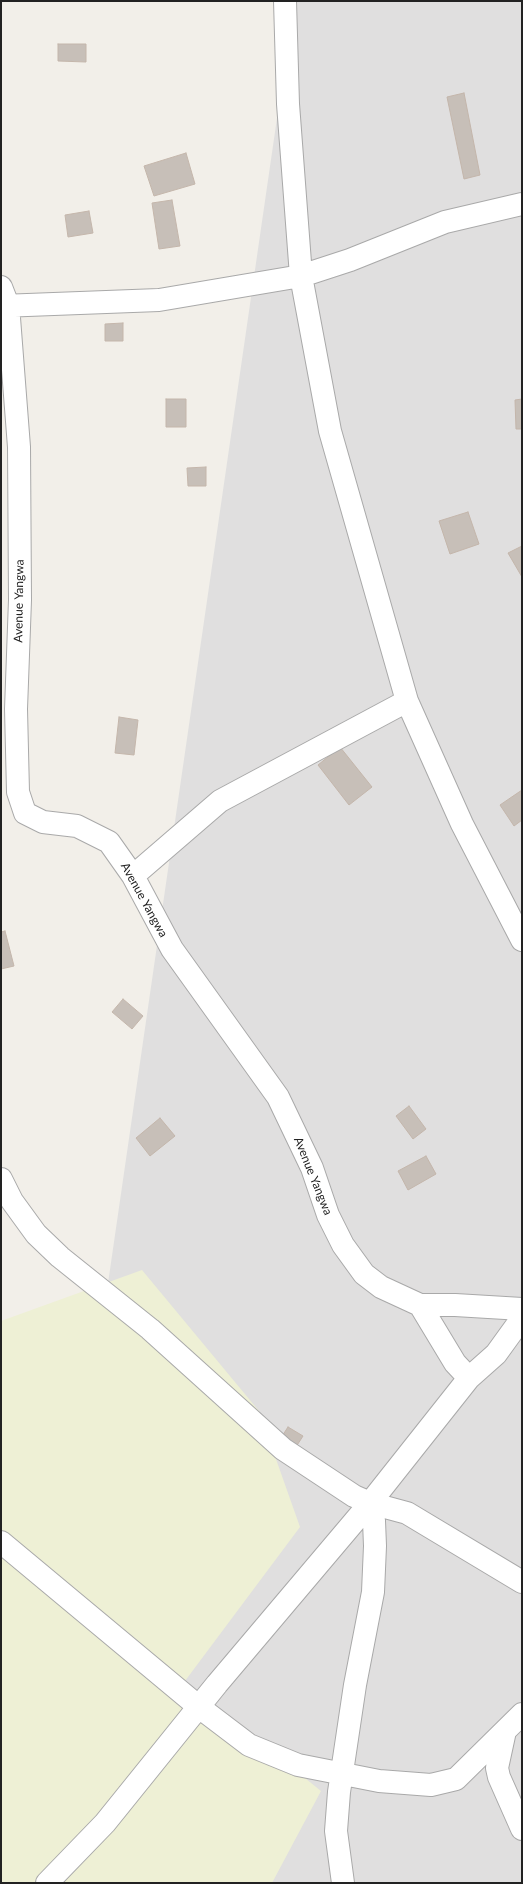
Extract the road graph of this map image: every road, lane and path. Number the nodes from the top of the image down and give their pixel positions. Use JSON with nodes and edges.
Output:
{"nodes":[{"id":1,"x":285,"y":1,"type":"edge"},
{"id":2,"x":522,"y":204,"type":"edge"},
{"id":3,"x":301,"y":276,"type":"junction"},
{"id":4,"x":3,"y":299,"type":"edge"},
{"id":5,"x":407,"y":701,"type":"junction"},
{"id":6,"x":133,"y":876,"type":"junction"},
{"id":7,"x":522,"y":940,"type":"edge"},
{"id":8,"x":1,"y":1179,"type":"edge"},
{"id":9,"x":420,"y":1305,"type":"junction"},
{"id":10,"x":522,"y":1309,"type":"edge"},
{"id":11,"x":522,"y":1318,"type":"edge"},
{"id":12,"x":469,"y":1378,"type":"junction"},
{"id":13,"x":370,"y":1503,"type":"junction"},
{"id":14,"x":1,"y":1542,"type":"edge"},
{"id":15,"x":522,"y":1582,"type":"edge"},
{"id":16,"x":199,"y":1707,"type":"junction"},
{"id":17,"x":522,"y":1714,"type":"edge"},
{"id":18,"x":505,"y":1731,"type":"junction"},
{"id":19,"x":342,"y":1775,"type":"junction"},
{"id":20,"x":522,"y":1829,"type":"edge"},
{"id":21,"x":47,"y":1883,"type":"edge"},
{"id":22,"x":343,"y":1883,"type":"edge"}],
"edges":[{"from":1,"to":3,"type":"street"},
{"from":2,"to":3,"type":"street"},
{"from":3,"to":4,"type":"street"},
{"from":3,"to":5,"type":"street"},
{"from":4,"to":6,"type":"street","name":"Avenue Yangwa"},
{"from":5,"to":6,"type":"street"},
{"from":5,"to":7,"type":"street"},
{"from":6,"to":9,"type":"street","name":"Avenue Yangwa"},
{"from":8,"to":13,"type":"street"},
{"from":9,"to":10,"type":"street"},
{"from":9,"to":12,"type":"street"},
{"from":11,"to":12,"type":"street"},
{"from":12,"to":13,"type":"street"},
{"from":13,"to":15,"type":"street"},
{"from":13,"to":16,"type":"street"},
{"from":13,"to":19,"type":"street"},
{"from":14,"to":16,"type":"street"},
{"from":16,"to":19,"type":"street"},
{"from":16,"to":21,"type":"street"},
{"from":17,"to":18,"type":"street"},
{"from":18,"to":19,"type":"street"},
{"from":18,"to":20,"type":"street"},
{"from":19,"to":22,"type":"street"}]}
